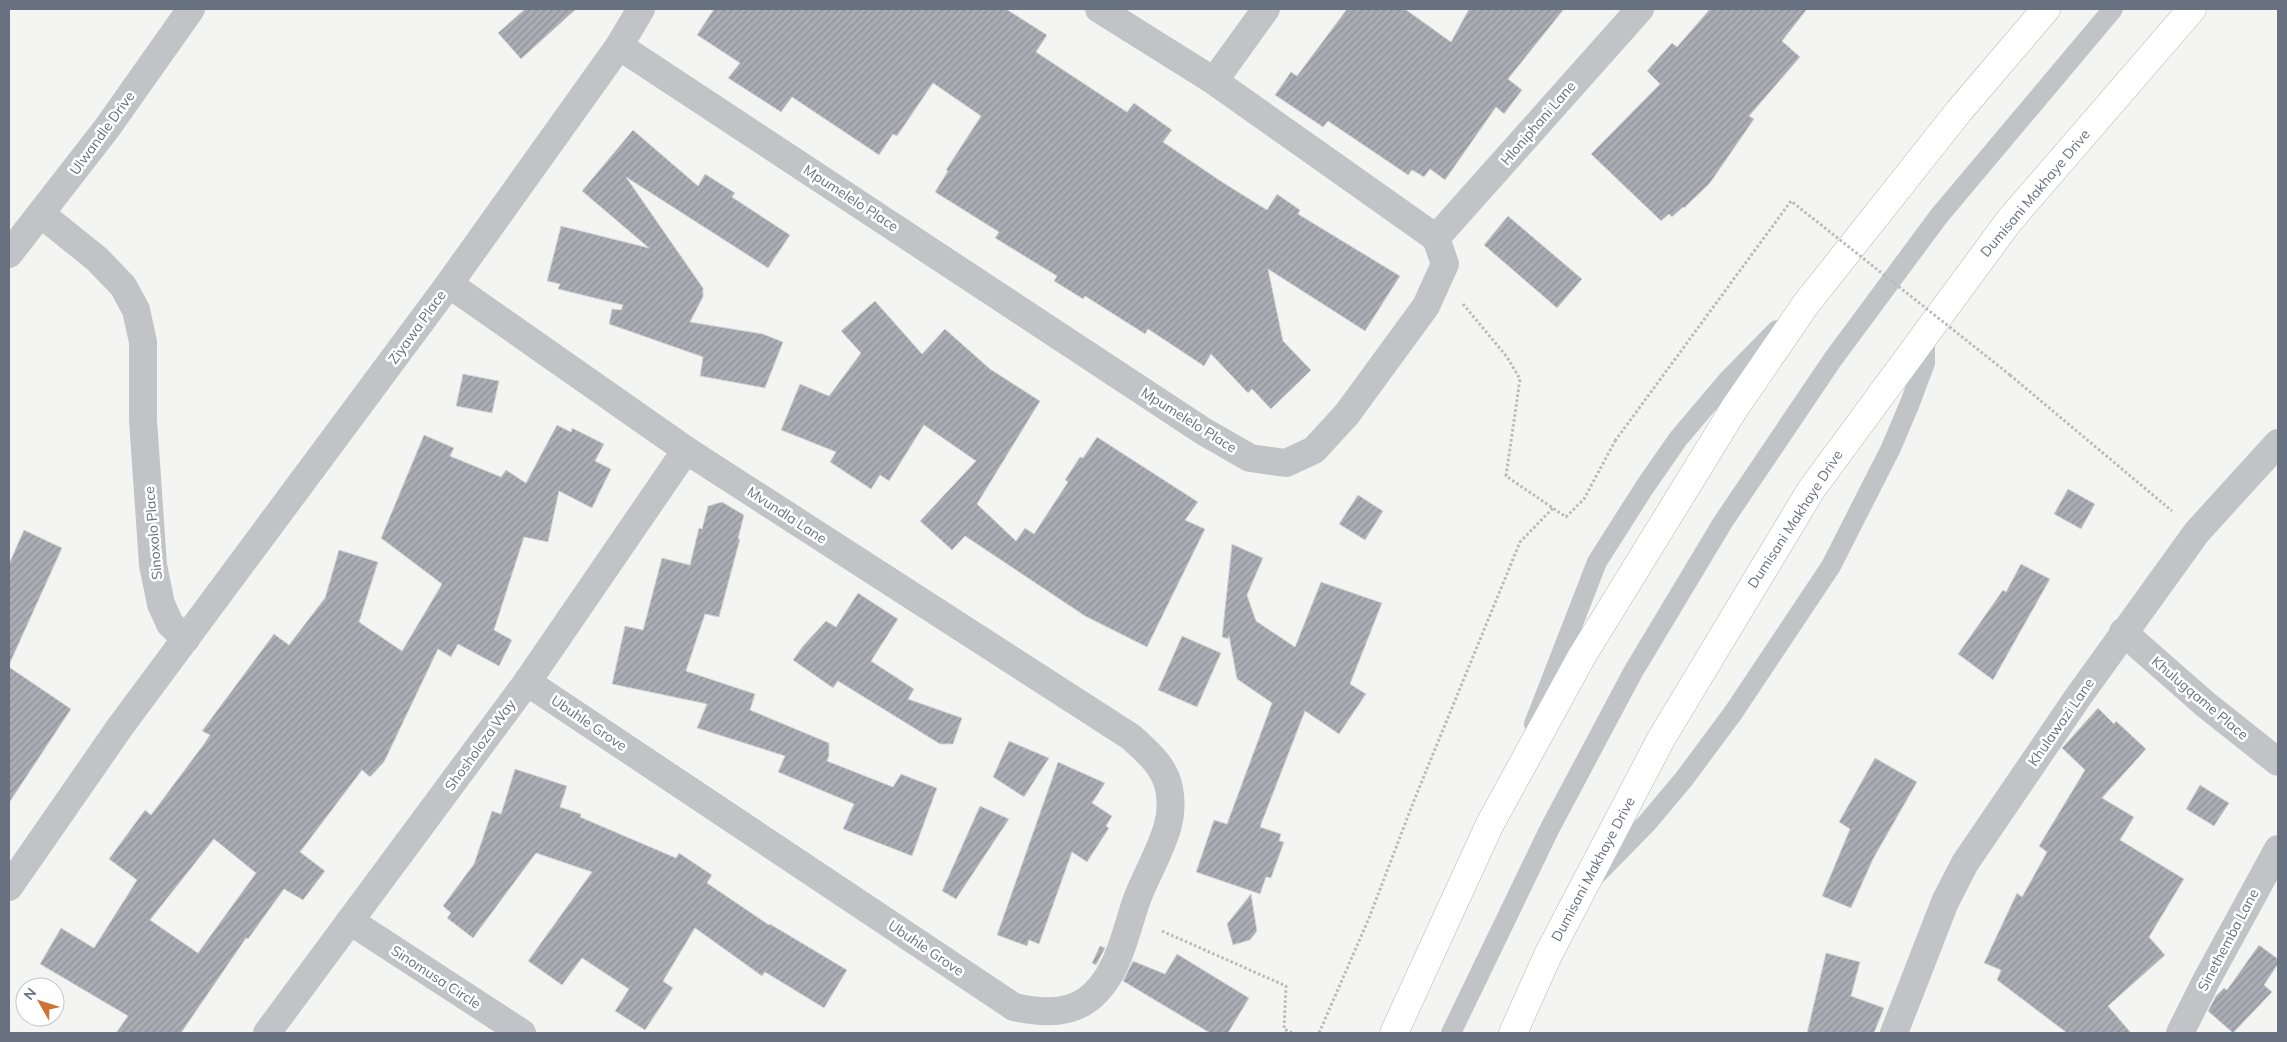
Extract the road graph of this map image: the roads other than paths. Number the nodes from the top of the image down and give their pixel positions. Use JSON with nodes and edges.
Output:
{"nodes":[{"id":1,"x":191,"y":9,"type":"edge"},
{"id":2,"x":640,"y":9,"type":"edge"},
{"id":3,"x":1099,"y":9,"type":"edge"},
{"id":4,"x":1266,"y":9,"type":"edge"},
{"id":5,"x":1640,"y":9,"type":"edge"},
{"id":6,"x":2046,"y":9,"type":"edge"},
{"id":7,"x":2113,"y":9,"type":"edge"},
{"id":8,"x":2192,"y":9,"type":"edge"},
{"id":9,"x":618,"y":46,"type":"junction"},
{"id":10,"x":1214,"y":81,"type":"junction"},
{"id":11,"x":41,"y":214,"type":"junction"},
{"id":12,"x":1436,"y":238,"type":"junction"},
{"id":13,"x":9,"y":254,"type":"edge"},
{"id":14,"x":449,"y":284,"type":"junction"},
{"id":15,"x":1806,"y":304,"type":"junction"},
{"id":16,"x":1925,"y":332,"type":"junction"},
{"id":17,"x":2278,"y":443,"type":"edge"},
{"id":18,"x":686,"y":450,"type":"junction"},
{"id":19,"x":2123,"y":632,"type":"junction"},
{"id":20,"x":186,"y":639,"type":"junction"},
{"id":21,"x":527,"y":682,"type":"junction"},
{"id":22,"x":1130,"y":737,"type":"joint"},
{"id":23,"x":2278,"y":762,"type":"edge"},
{"id":24,"x":1513,"y":782,"type":"junction"},
{"id":25,"x":2278,"y":849,"type":"edge"},
{"id":26,"x":9,"y":887,"type":"edge"},
{"id":27,"x":1584,"y":887,"type":"junction"},
{"id":28,"x":350,"y":921,"type":"junction"},
{"id":29,"x":267,"y":1033,"type":"edge"},
{"id":30,"x":522,"y":1033,"type":"edge"},
{"id":31,"x":1394,"y":1033,"type":"edge"},
{"id":32,"x":1451,"y":1033,"type":"edge"},
{"id":33,"x":1513,"y":1033,"type":"edge"},
{"id":34,"x":1894,"y":1033,"type":"edge"},
{"id":35,"x":2180,"y":1033,"type":"edge"}],
"edges":[{"from":1,"to":11,"type":"street","name":"Ulwandle Drive"},
{"from":2,"to":9,"type":"street","name":"Ziyawa Place"},
{"from":3,"to":10,"type":"street"},
{"from":4,"to":10,"type":"street"},
{"from":5,"to":12,"type":"street","name":"Hloniphani Lane"},
{"from":6,"to":15,"type":"main road"},
{"from":7,"to":32,"type":"lane"},
{"from":8,"to":16,"type":"main road","name":"Dumisani Makhaye Drive"},
{"from":9,"to":12,"type":"street","name":"Mpumelelo Place"},
{"from":9,"to":14,"type":"street","name":"Ziyawa Place"},
{"from":10,"to":12,"type":"street"},
{"from":11,"to":13,"type":"street","name":"Ulwandle Drive"},
{"from":11,"to":20,"type":"street","name":"Sinoxolo Place"},
{"from":14,"to":18,"type":"street","name":"Mvundla Lane"},
{"from":14,"to":20,"type":"street","name":"Ziyawa Place"},
{"from":15,"to":24,"type":"main road"},
{"from":15,"to":24,"type":"lane"},
{"from":16,"to":27,"type":"main road","name":"Dumisani Makhaye Drive"},
{"from":16,"to":27,"type":"lane"},
{"from":17,"to":19,"type":"street","name":"Khulawazi Lane"},
{"from":18,"to":21,"type":"street","name":"Shosholoza Way"},
{"from":18,"to":22,"type":"street","name":"Mvundla Lane"},
{"from":19,"to":23,"type":"street","name":"Khulugqame Place"},
{"from":19,"to":34,"type":"street","name":"Khulawazi Lane"},
{"from":20,"to":26,"type":"street"},
{"from":21,"to":22,"type":"street","name":"Ubuhle Grove"},
{"from":21,"to":28,"type":"street","name":"Shosholoza Way"},
{"from":24,"to":31,"type":"main road"},
{"from":25,"to":35,"type":"street","name":"Sinethemba Lane"},
{"from":27,"to":33,"type":"main road","name":"Dumisani Makhaye Drive"},
{"from":28,"to":29,"type":"street","name":"Shosholoza Way"},
{"from":28,"to":30,"type":"street","name":"Sinomusa Circle"}]}
